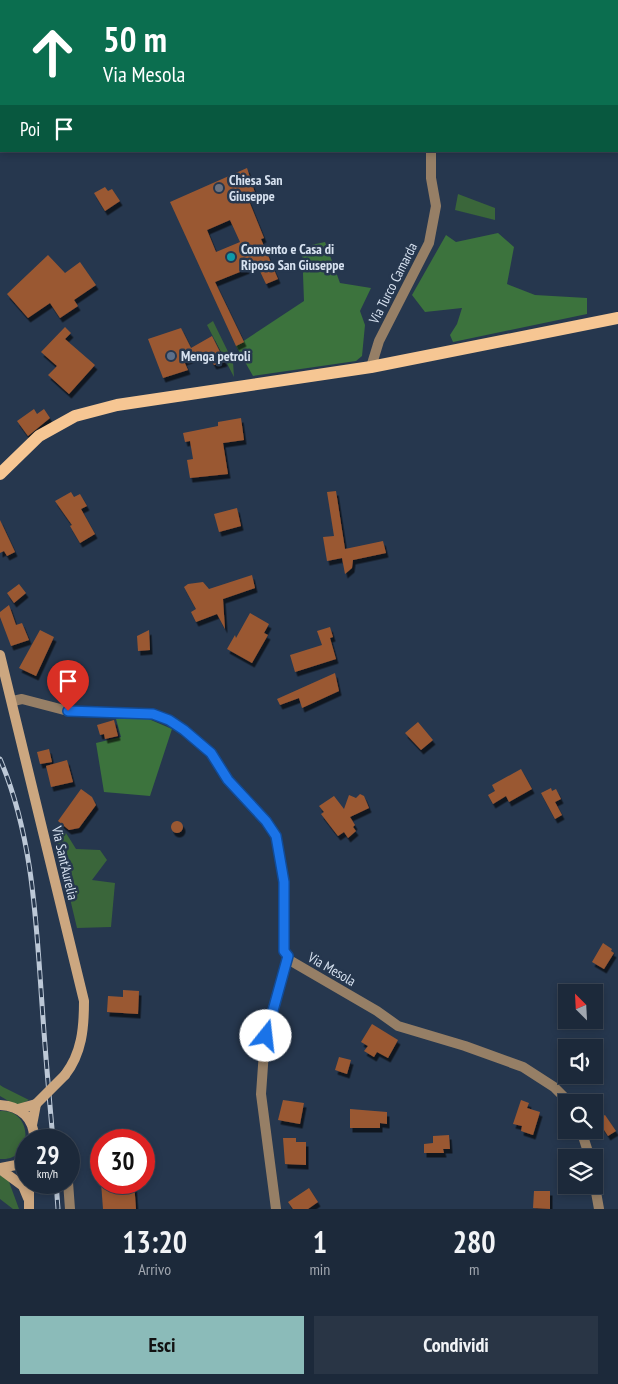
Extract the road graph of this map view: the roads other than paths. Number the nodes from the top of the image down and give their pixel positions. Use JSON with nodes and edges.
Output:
{"nodes":[{"id":1,"x":431,"y":152,"type":"edge"},
{"id":2,"x":618,"y":318,"type":"edge"},
{"id":3,"x":370,"y":367,"type":"junction"},
{"id":4,"x":0,"y":474,"type":"edge"},
{"id":5,"x":0,"y":656,"type":"edge"},
{"id":6,"x":13,"y":701,"type":"junction"},
{"id":7,"x":288,"y":956,"type":"junction"},
{"id":8,"x":561,"y":1094,"type":"edge"},
{"id":9,"x":36,"y":1104,"type":"junction"},
{"id":10,"x":7,"y":1105,"type":"edge"},
{"id":11,"x":32,"y":1125,"type":"junction"},
{"id":12,"x":33,"y":1129,"type":"edge"},
{"id":13,"x":15,"y":1165,"type":"edge"},
{"id":14,"x":0,"y":1168,"type":"edge"},
{"id":15,"x":28,"y":1194,"type":"edge"},
{"id":16,"x":69,"y":1194,"type":"edge"},
{"id":17,"x":596,"y":1194,"type":"edge"},
{"id":18,"x":28,"y":1198,"type":"junction"},
{"id":19,"x":28,"y":1209,"type":"edge"},
{"id":20,"x":70,"y":1209,"type":"edge"},
{"id":21,"x":276,"y":1209,"type":"edge"},
{"id":22,"x":599,"y":1209,"type":"edge"}],
"edges":[{"from":1,"to":3,"type":"street","name":"Via Turco Camarda"},
{"from":2,"to":3,"type":"main road"},
{"from":3,"to":4,"type":"main road"},
{"from":5,"to":6,"type":"main road","name":"Via Sant'Aurelia"},
{"from":6,"to":7,"type":"street","name":"Via Mesola"},
{"from":6,"to":9,"type":"main road","name":"Via Sant'Aurelia","bridge":true},
{"from":7,"to":8,"type":"street","name":"Via Mesola"},
{"from":7,"to":21,"type":"street"},
{"from":9,"to":10,"type":"main road"},
{"from":9,"to":11,"type":"main road"},
{"from":10,"to":11,"type":"main road"},
{"from":11,"to":12,"type":"main road"},
{"from":13,"to":14,"type":"main road"},
{"from":14,"to":18,"type":"main road"},
{"from":15,"to":18,"type":"main road"},
{"from":16,"to":20,"type":"street"},
{"from":17,"to":22,"type":"street"},
{"from":18,"to":19,"type":"main road"}]}
